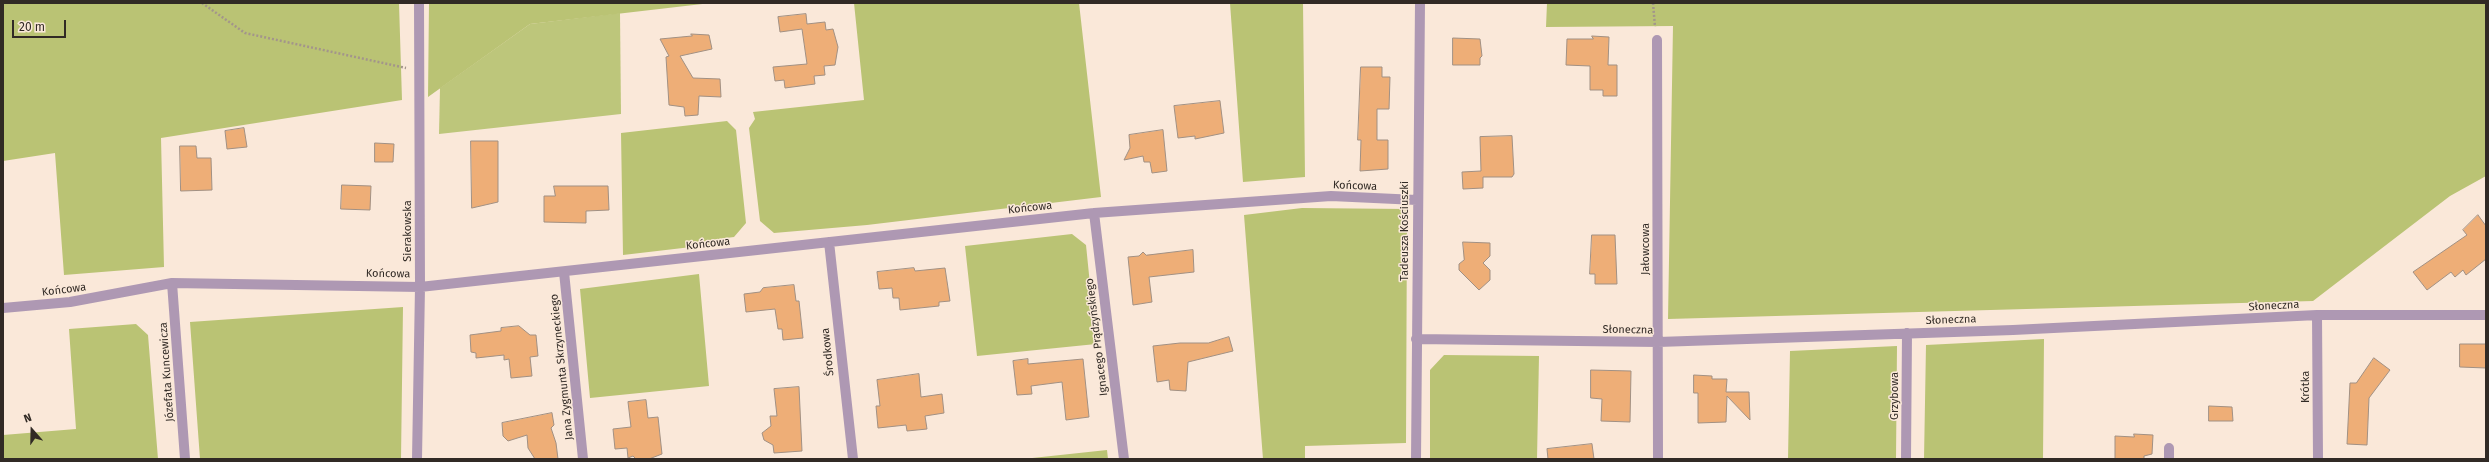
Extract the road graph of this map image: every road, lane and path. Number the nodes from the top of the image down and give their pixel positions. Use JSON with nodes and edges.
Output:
{"nodes":[{"id":1,"x":202,"y":3,"type":"edge"},
{"id":2,"x":419,"y":3,"type":"edge"},
{"id":3,"x":1420,"y":3,"type":"edge"},
{"id":4,"x":1653,"y":3,"type":"edge"},
{"id":5,"x":1657,"y":40,"type":"joint"},
{"id":6,"x":420,"y":71,"type":"junction"},
{"id":7,"x":1417,"y":200,"type":"junction"},
{"id":8,"x":1094,"y":213,"type":"junction"},
{"id":9,"x":829,"y":242,"type":"junction"},
{"id":10,"x":564,"y":272,"type":"junction"},
{"id":11,"x":172,"y":283,"type":"junction"},
{"id":12,"x":420,"y":287,"type":"junction"},
{"id":13,"x":3,"y":308,"type":"edge"},
{"id":14,"x":2317,"y":315,"type":"junction"},
{"id":15,"x":2486,"y":315,"type":"edge"},
{"id":16,"x":1907,"y":333,"type":"junction"},
{"id":17,"x":1416,"y":339,"type":"junction"},
{"id":18,"x":1658,"y":342,"type":"junction"},
{"id":19,"x":2169,"y":448,"type":"dead end"},
{"id":20,"x":185,"y":459,"type":"edge"},
{"id":21,"x":417,"y":459,"type":"edge"},
{"id":22,"x":584,"y":459,"type":"edge"},
{"id":23,"x":853,"y":459,"type":"edge"},
{"id":24,"x":1124,"y":459,"type":"edge"},
{"id":25,"x":1416,"y":459,"type":"edge"},
{"id":26,"x":1658,"y":459,"type":"edge"},
{"id":27,"x":1906,"y":459,"type":"edge"},
{"id":28,"x":2169,"y":459,"type":"edge"},
{"id":29,"x":2318,"y":459,"type":"edge"}],
"edges":[{"from":1,"to":6,"type":"path"},
{"from":2,"to":6,"type":"street","name":"Sierakowska"},
{"from":3,"to":7,"type":"street","name":"Tadeusza Kościuszki"},
{"from":4,"to":5,"type":"path"},
{"from":5,"to":18,"type":"street","name":"Jałowcowa"},
{"from":6,"to":12,"type":"street","name":"Sierakowska"},
{"from":7,"to":8,"type":"street","name":"Końcowa"},
{"from":7,"to":17,"type":"street","name":"Tadeusza Kościuszki"},
{"from":8,"to":9,"type":"street","name":"Końcowa"},
{"from":8,"to":24,"type":"street","name":"Ignacego Prądzyńskiego"},
{"from":9,"to":10,"type":"street","name":"Końcowa"},
{"from":9,"to":23,"type":"street","name":"Środkowa"},
{"from":10,"to":12,"type":"street","name":"Końcowa"},
{"from":10,"to":22,"type":"street","name":"Jana Zygmunta Skrzyneckiego"},
{"from":11,"to":12,"type":"street","name":"Końcowa"},
{"from":11,"to":13,"type":"street","name":"Końcowa"},
{"from":11,"to":20,"type":"street","name":"Józefata Kuncewicza"},
{"from":12,"to":21,"type":"street","name":"Sierakowska"},
{"from":14,"to":15,"type":"street","name":"Słoneczna"},
{"from":14,"to":16,"type":"street","name":"Słoneczna"},
{"from":14,"to":29,"type":"street","name":"Krótka"},
{"from":16,"to":18,"type":"street","name":"Słoneczna"},
{"from":16,"to":27,"type":"street","name":"Grzybowa"},
{"from":17,"to":18,"type":"street","name":"Słoneczna"},
{"from":17,"to":25,"type":"street","name":"Tadeusza Kościuszki"},
{"from":18,"to":26,"type":"street","name":"Jałowcowa"},
{"from":19,"to":28,"type":"street"}]}
